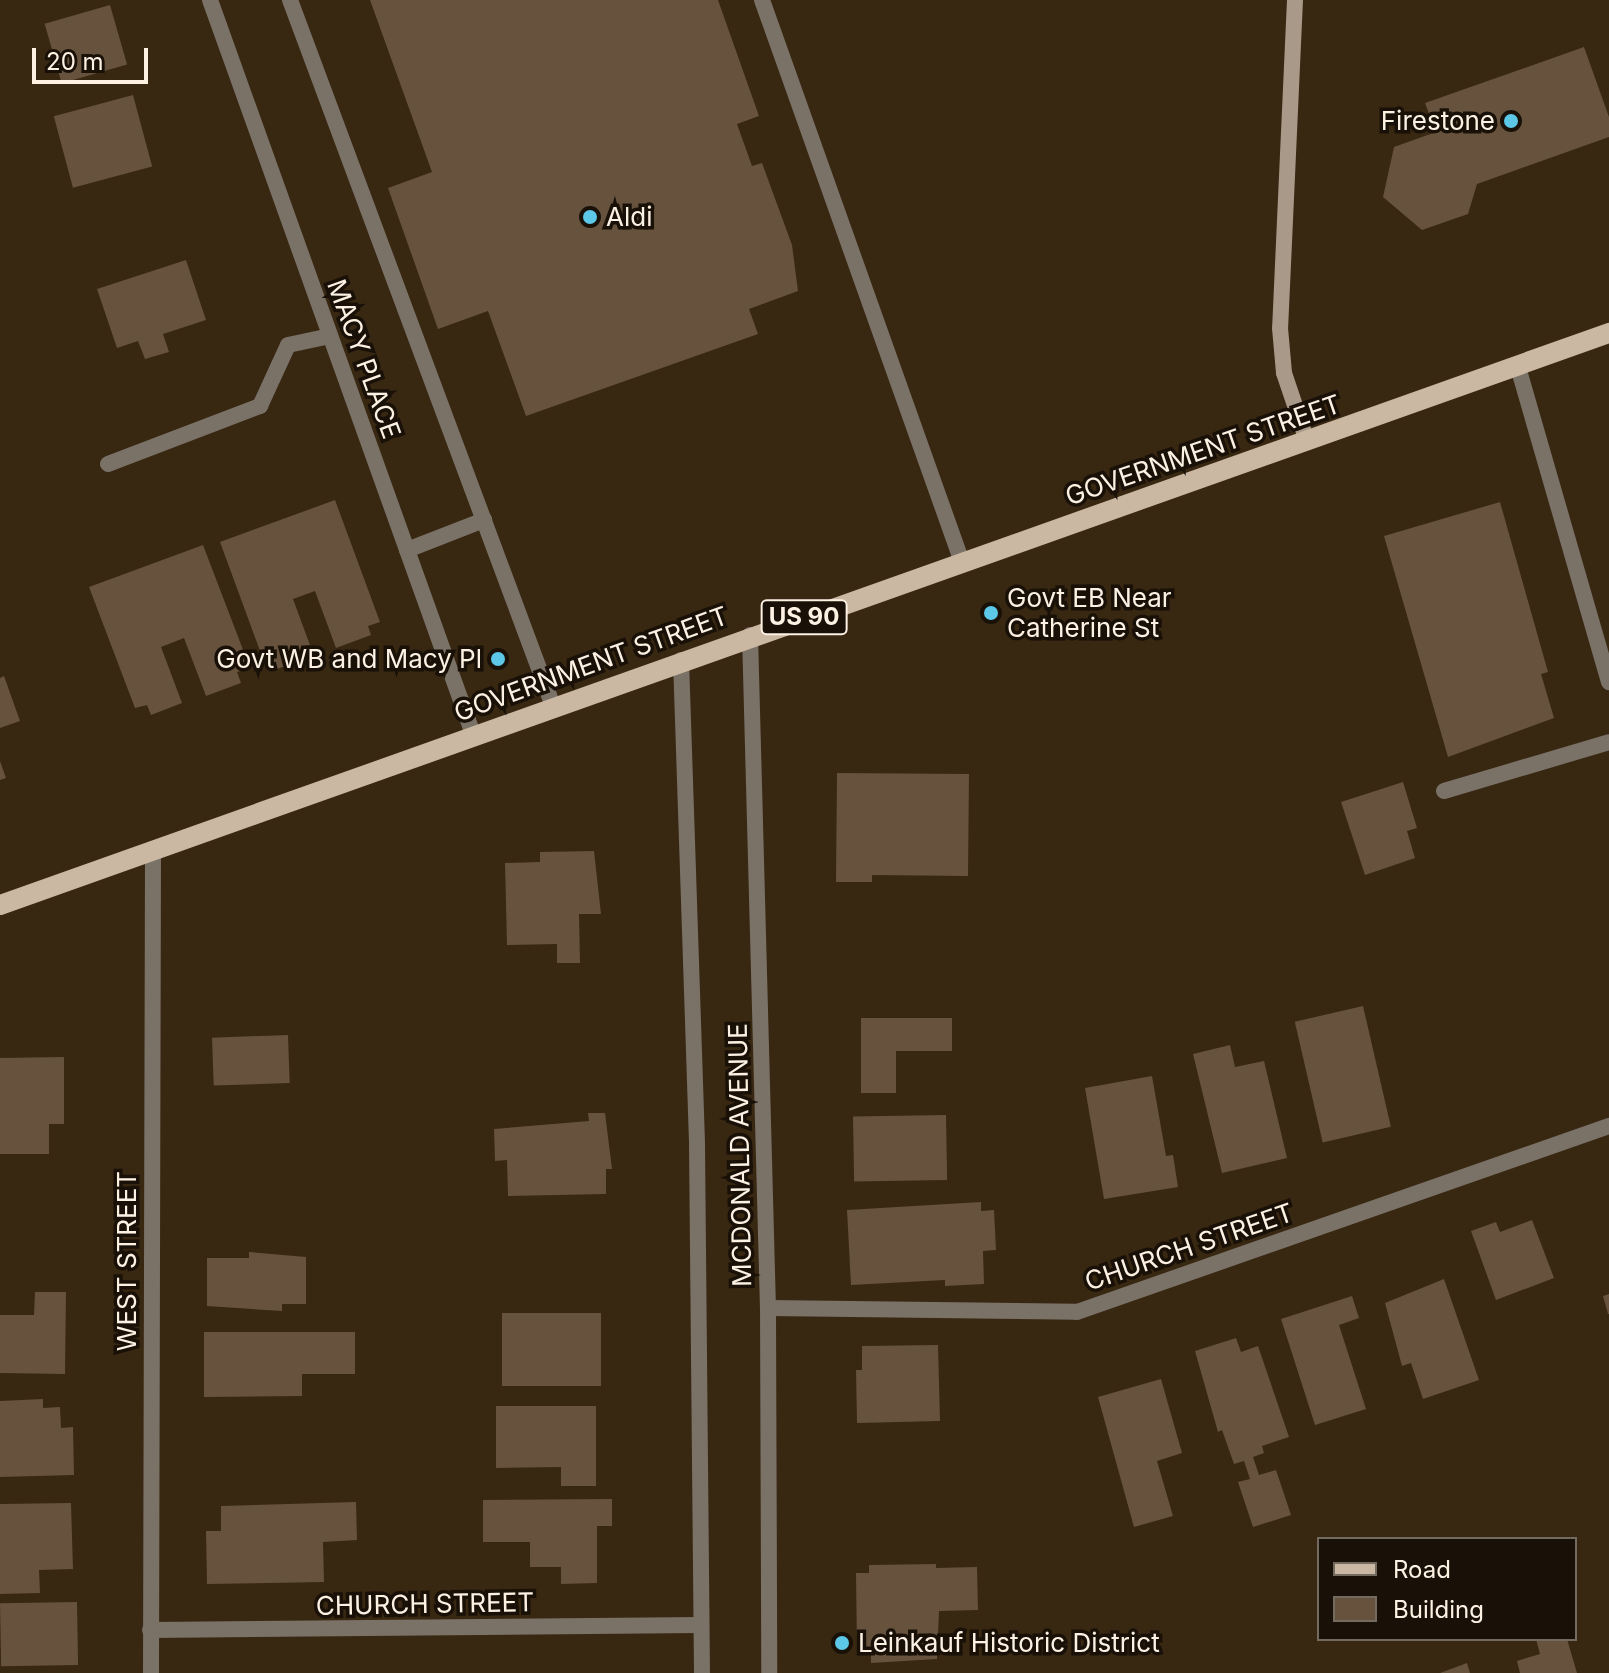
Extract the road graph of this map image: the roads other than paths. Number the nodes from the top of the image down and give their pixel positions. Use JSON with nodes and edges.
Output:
{"nodes":[{"id":1,"x":210,"y":0,"type":"edge"},
{"id":2,"x":290,"y":0,"type":"edge"},
{"id":3,"x":762,"y":0,"type":"edge"},
{"id":4,"x":1295,"y":0,"type":"edge"},
{"id":5,"x":1609,"y":333,"type":"edge"},
{"id":6,"x":330,"y":336,"type":"junction"},
{"id":7,"x":1518,"y":367,"type":"junction"},
{"id":8,"x":1307,"y":441,"type":"junction"},
{"id":9,"x":108,"y":464,"type":"dead end"},
{"id":10,"x":484,"y":520,"type":"junction"},
{"id":11,"x":407,"y":550,"type":"junction"},
{"id":12,"x":962,"y":562,"type":"junction"},
{"id":13,"x":750,"y":635,"type":"junction"},
{"id":14,"x":681,"y":660,"type":"junction"},
{"id":15,"x":1609,"y":682,"type":"edge"},
{"id":16,"x":553,"y":706,"type":"junction"},
{"id":17,"x":473,"y":734,"type":"junction"},
{"id":18,"x":1609,"y":742,"type":"edge"},
{"id":19,"x":1444,"y":791,"type":"dead end"},
{"id":20,"x":153,"y":849,"type":"junction"},
{"id":21,"x":0,"y":905,"type":"edge"},
{"id":22,"x":1609,"y":1126,"type":"edge"},
{"id":23,"x":768,"y":1308,"type":"junction"},
{"id":24,"x":701,"y":1625,"type":"junction"},
{"id":25,"x":150,"y":1630,"type":"junction"},
{"id":26,"x":151,"y":1673,"type":"edge"},
{"id":27,"x":702,"y":1673,"type":"edge"},
{"id":28,"x":769,"y":1673,"type":"edge"}],
"edges":[{"from":1,"to":6,"type":"street","name":"MACY PLACE"},
{"from":2,"to":10,"type":"street"},
{"from":3,"to":12,"type":"street"},
{"from":4,"to":8,"type":"street"},
{"from":5,"to":7,"type":"main road","name":"GOVERNMENT STREET","number":"US 90"},
{"from":6,"to":9,"type":"street"},
{"from":6,"to":11,"type":"street","name":"MACY PLACE"},
{"from":7,"to":8,"type":"main road","name":"GOVERNMENT STREET","number":"US 90"},
{"from":7,"to":15,"type":"street"},
{"from":8,"to":12,"type":"main road","name":"GOVERNMENT STREET","number":"US 90"},
{"from":10,"to":11,"type":"street"},
{"from":10,"to":16,"type":"street"},
{"from":11,"to":17,"type":"street","name":"MACY PLACE"},
{"from":12,"to":13,"type":"main road","name":"GOVERNMENT STREET","number":"US 90"},
{"from":13,"to":14,"type":"main road","name":"GOVERNMENT STREET","number":"US 90"},
{"from":13,"to":23,"type":"street","name":"MCDONALD AVENUE"},
{"from":14,"to":16,"type":"main road","name":"GOVERNMENT STREET","number":"US 90"},
{"from":14,"to":24,"type":"street","name":"MCDONALD AVENUE"},
{"from":16,"to":17,"type":"main road","name":"GOVERNMENT STREET","number":"US 90"},
{"from":17,"to":20,"type":"main road","name":"GOVERNMENT STREET","number":"US 90"},
{"from":18,"to":19,"type":"street"},
{"from":20,"to":21,"type":"main road","name":"GOVERNMENT STREET","number":"US 90"},
{"from":20,"to":25,"type":"street","name":"WEST STREET"},
{"from":22,"to":23,"type":"street","name":"CHURCH STREET"},
{"from":23,"to":28,"type":"street","name":"MCDONALD AVENUE"},
{"from":24,"to":25,"type":"street","name":"CHURCH STREET"},
{"from":24,"to":27,"type":"street","name":"MCDONALD AVENUE"},
{"from":25,"to":26,"type":"street","name":"WEST STREET"}]}
